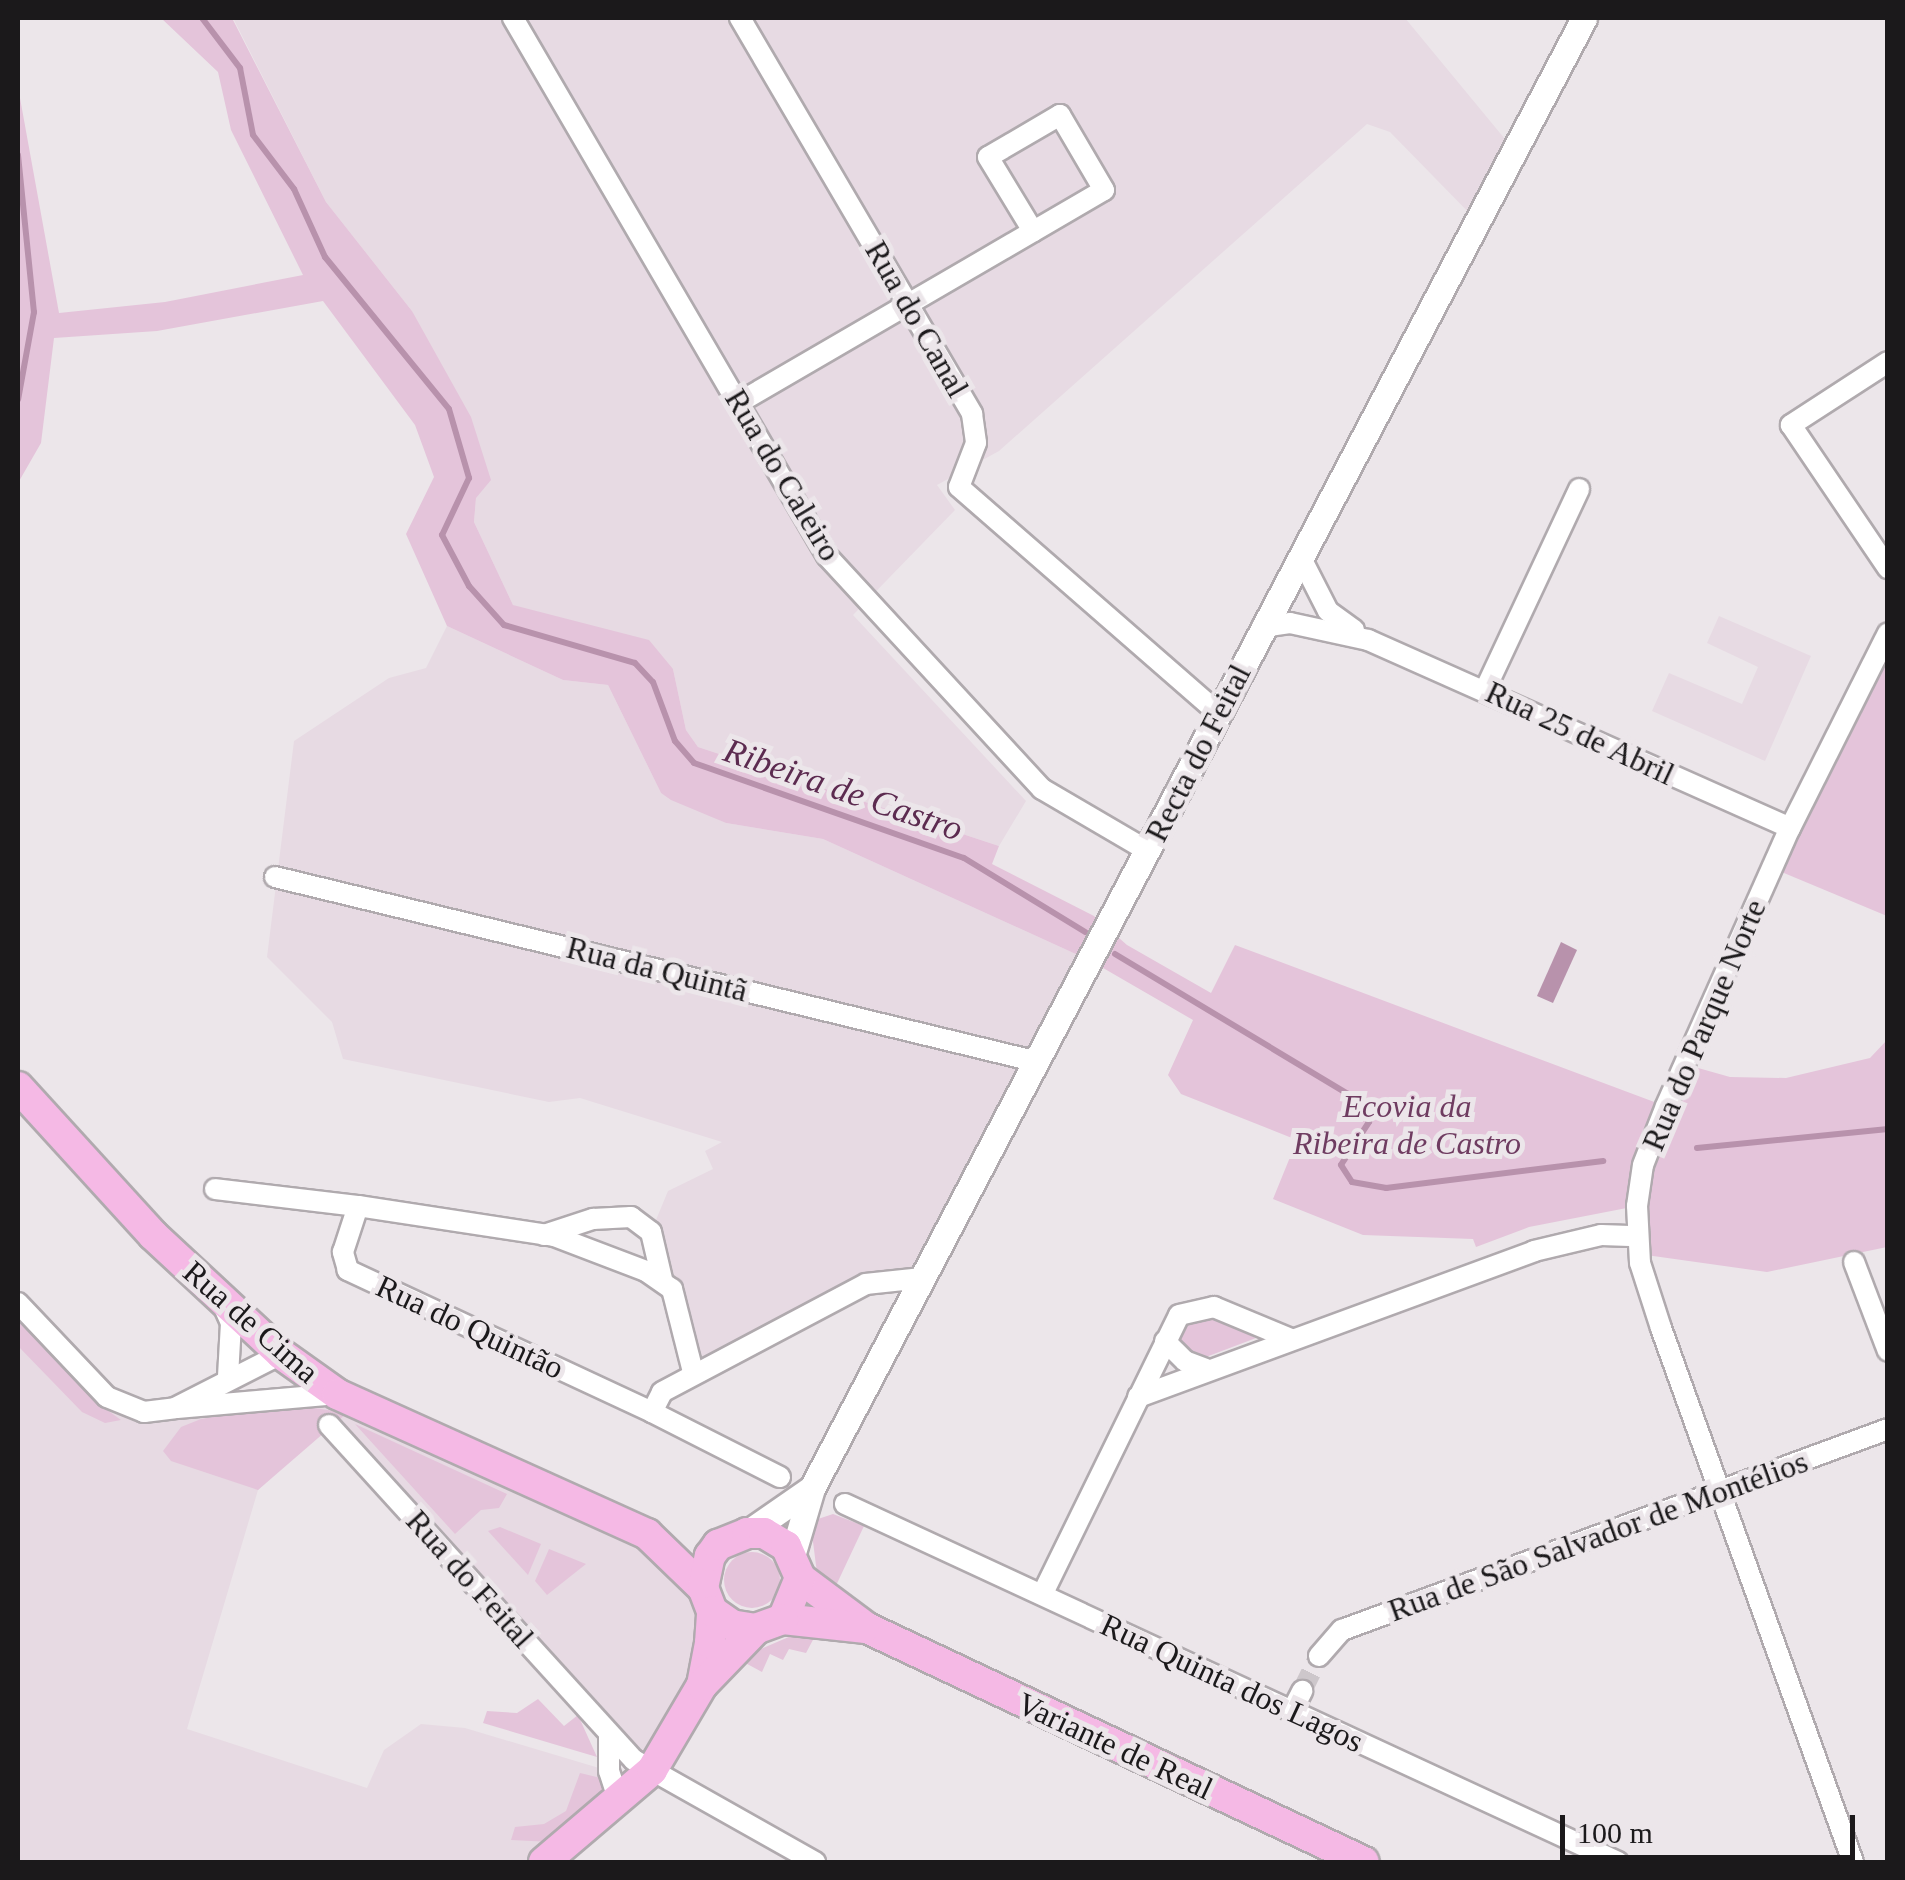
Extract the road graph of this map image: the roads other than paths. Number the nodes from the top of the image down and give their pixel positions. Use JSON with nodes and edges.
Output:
{"nodes":[{"id":1,"x":513,"y":18,"type":"edge"},
{"id":2,"x":740,"y":18,"type":"edge"},
{"id":3,"x":1577,"y":22,"type":"edge"},
{"id":4,"x":1032,"y":231,"type":"junction"},
{"id":5,"x":909,"y":306,"type":"junction"},
{"id":6,"x":1888,"y":362,"type":"edge"},
{"id":7,"x":740,"y":402,"type":"junction"},
{"id":8,"x":1579,"y":489,"type":"dead end"},
{"id":9,"x":1301,"y":558,"type":"junction"},
{"id":10,"x":1888,"y":568,"type":"edge"},
{"id":11,"x":1262,"y":627,"type":"junction"},
{"id":12,"x":1888,"y":634,"type":"edge"},
{"id":13,"x":1368,"y":640,"type":"junction"},
{"id":14,"x":1485,"y":690,"type":"junction"},
{"id":15,"x":1218,"y":712,"type":"junction"},
{"id":16,"x":1790,"y":828,"type":"junction"},
{"id":17,"x":1148,"y":852,"type":"junction"},
{"id":18,"x":275,"y":878,"type":"dead end"},
{"id":19,"x":1038,"y":1062,"type":"junction"},
{"id":20,"x":18,"y":1087,"type":"edge"},
{"id":21,"x":215,"y":1189,"type":"dead end"},
{"id":22,"x":358,"y":1206,"type":"junction"},
{"id":23,"x":544,"y":1235,"type":"junction"},
{"id":24,"x":1637,"y":1236,"type":"junction"},
{"id":25,"x":1854,"y":1262,"type":"dead end"},
{"id":26,"x":922,"y":1278,"type":"junction"},
{"id":27,"x":662,"y":1279,"type":"junction"},
{"id":28,"x":18,"y":1303,"type":"edge"},
{"id":29,"x":223,"y":1304,"type":"junction"},
{"id":30,"x":1291,"y":1340,"type":"junction"},
{"id":31,"x":1165,"y":1342,"type":"junction"},
{"id":32,"x":1888,"y":1351,"type":"edge"},
{"id":33,"x":280,"y":1354,"type":"junction"},
{"id":34,"x":1206,"y":1369,"type":"junction"},
{"id":35,"x":693,"y":1372,"type":"junction"},
{"id":36,"x":228,"y":1376,"type":"junction"},
{"id":37,"x":337,"y":1394,"type":"junction"},
{"id":38,"x":1138,"y":1396,"type":"junction"},
{"id":39,"x":175,"y":1408,"type":"junction"},
{"id":40,"x":652,"y":1412,"type":"junction"},
{"id":41,"x":329,"y":1424,"type":"dead end"},
{"id":42,"x":1888,"y":1429,"type":"edge"},
{"id":43,"x":780,"y":1477,"type":"dead end"},
{"id":44,"x":812,"y":1488,"type":"junction"},
{"id":45,"x":1720,"y":1492,"type":"junction"},
{"id":46,"x":845,"y":1504,"type":"dead end"},
{"id":47,"x":647,"y":1534,"type":"junction"},
{"id":48,"x":739,"y":1535,"type":"junction"},
{"id":49,"x":796,"y":1567,"type":"junction"},
{"id":50,"x":1043,"y":1593,"type":"junction"},
{"id":51,"x":707,"y":1600,"type":"junction"},
{"id":52,"x":769,"y":1624,"type":"junction"},
{"id":53,"x":866,"y":1628,"type":"junction"},
{"id":54,"x":1319,"y":1656,"type":"tunnel mouth"},
{"id":55,"x":702,"y":1685,"type":"junction"},
{"id":56,"x":1302,"y":1691,"type":"tunnel mouth"},
{"id":57,"x":1291,"y":1713,"type":"junction"},
{"id":58,"x":609,"y":1736,"type":"junction"},
{"id":59,"x":652,"y":1770,"type":"junction"},
{"id":60,"x":619,"y":1802,"type":"junction"},
{"id":61,"x":544,"y":1862,"type":"edge"},
{"id":62,"x":814,"y":1862,"type":"edge"},
{"id":63,"x":1364,"y":1862,"type":"edge"},
{"id":64,"x":1618,"y":1862,"type":"edge"},
{"id":65,"x":1853,"y":1862,"type":"edge"}],
"edges":[{"from":1,"to":7,"type":"street","name":"Rua do Caleiro"},
{"from":2,"to":5,"type":"street","name":"Rua do Canal"},
{"from":3,"to":9,"type":"street","name":"Recta do Feital"},
{"from":4,"to":4,"type":"street"},
{"from":4,"to":5,"type":"street"},
{"from":5,"to":7,"type":"street"},
{"from":5,"to":15,"type":"street","name":"Rua do Canal"},
{"from":6,"to":10,"type":"street"},
{"from":7,"to":17,"type":"street","name":"Rua do Caleiro"},
{"from":8,"to":14,"type":"street"},
{"from":9,"to":11,"type":"street","name":"Recta do Feital"},
{"from":9,"to":13,"type":"street","name":"Rua 25 de Abril"},
{"from":11,"to":13,"type":"street","name":"Rua 25 de Abril"},
{"from":11,"to":15,"type":"street","name":"Recta do Feital"},
{"from":12,"to":16,"type":"street","name":"Rua do Parque Norte"},
{"from":13,"to":14,"type":"street","name":"Rua 25 de Abril"},
{"from":14,"to":16,"type":"street","name":"Rua 25 de Abril"},
{"from":15,"to":17,"type":"street","name":"Recta do Feital"},
{"from":16,"to":24,"type":"street","name":"Rua do Parque Norte"},
{"from":17,"to":19,"type":"street","name":"Recta do Feital"},
{"from":18,"to":19,"type":"street","name":"Rua da Quintã"},
{"from":19,"to":26,"type":"street","name":"Recta do Feital"},
{"from":20,"to":29,"type":"main road","name":"Rua de Cima"},
{"from":21,"to":22,"type":"street"},
{"from":22,"to":23,"type":"street"},
{"from":22,"to":40,"type":"street","name":"Rua do Quintão"},
{"from":23,"to":27,"type":"street"},
{"from":23,"to":27,"type":"street"},
{"from":24,"to":30,"type":"street"},
{"from":24,"to":45,"type":"street","name":"Rua do Parque Norte"},
{"from":25,"to":32,"type":"street"},
{"from":26,"to":35,"type":"street"},
{"from":26,"to":44,"type":"street","name":"Recta do Feital"},
{"from":27,"to":35,"type":"street"},
{"from":28,"to":39,"type":"street"},
{"from":29,"to":33,"type":"main road","name":"Rua de Cima"},
{"from":29,"to":36,"type":"street"},
{"from":30,"to":31,"type":"street"},
{"from":30,"to":34,"type":"street"},
{"from":31,"to":34,"type":"street"},
{"from":31,"to":38,"type":"street"},
{"from":33,"to":36,"type":"street"},
{"from":33,"to":37,"type":"main road","name":"Rua de Cima"},
{"from":34,"to":38,"type":"street"},
{"from":35,"to":40,"type":"street"},
{"from":36,"to":39,"type":"street"},
{"from":37,"to":39,"type":"street"},
{"from":37,"to":47,"type":"main road","name":"Rua de Cima"},
{"from":38,"to":50,"type":"street"},
{"from":40,"to":43,"type":"street","name":"Rua do Quintão"},
{"from":41,"to":58,"type":"street","name":"Rua do Feital"},
{"from":42,"to":45,"type":"street","name":"Rua de São Salvador de Montélios"},
{"from":44,"to":48,"type":"street","name":"Recta do Feital"},
{"from":44,"to":49,"type":"street","name":"Recta do Feital"},
{"from":45,"to":54,"type":"street","name":"Rua de São Salvador de Montélios"},
{"from":45,"to":65,"type":"street","name":"Rua do Parque Norte"},
{"from":46,"to":50,"type":"street","name":"Rua Quinta dos Lagos"},
{"from":47,"to":48,"type":"main road","name":"Rua de Cima"},
{"from":47,"to":51,"type":"main road","name":"Rua de Cima"},
{"from":48,"to":49,"type":"main road"},
{"from":48,"to":51,"type":"main road","name":"Recta do Feital"},
{"from":49,"to":52,"type":"main road","name":"Recta do Feital"},
{"from":49,"to":53,"type":"main road","name":"Variante de Real"},
{"from":50,"to":57,"type":"street","name":"Rua Quinta dos Lagos"},
{"from":51,"to":52,"type":"main road"},
{"from":51,"to":55,"type":"main road","name":"Recta do Feital"},
{"from":52,"to":53,"type":"main road","name":"Variante de Real"},
{"from":52,"to":55,"type":"main road","name":"Recta do Feital"},
{"from":53,"to":63,"type":"main road","name":"Variante de Real"},
{"from":55,"to":59,"type":"main road","name":"Recta do Feital"},
{"from":56,"to":57,"type":"street"},
{"from":57,"to":64,"type":"street","name":"Rua Quinta dos Lagos"},
{"from":58,"to":59,"type":"street","name":"Rua do Feital"},
{"from":58,"to":60,"type":"street"},
{"from":59,"to":60,"type":"main road","name":"Recta do Feital"},
{"from":59,"to":62,"type":"street","name":"Rua do Feital"},
{"from":60,"to":61,"type":"main road","name":"Recta do Feital"}]}
